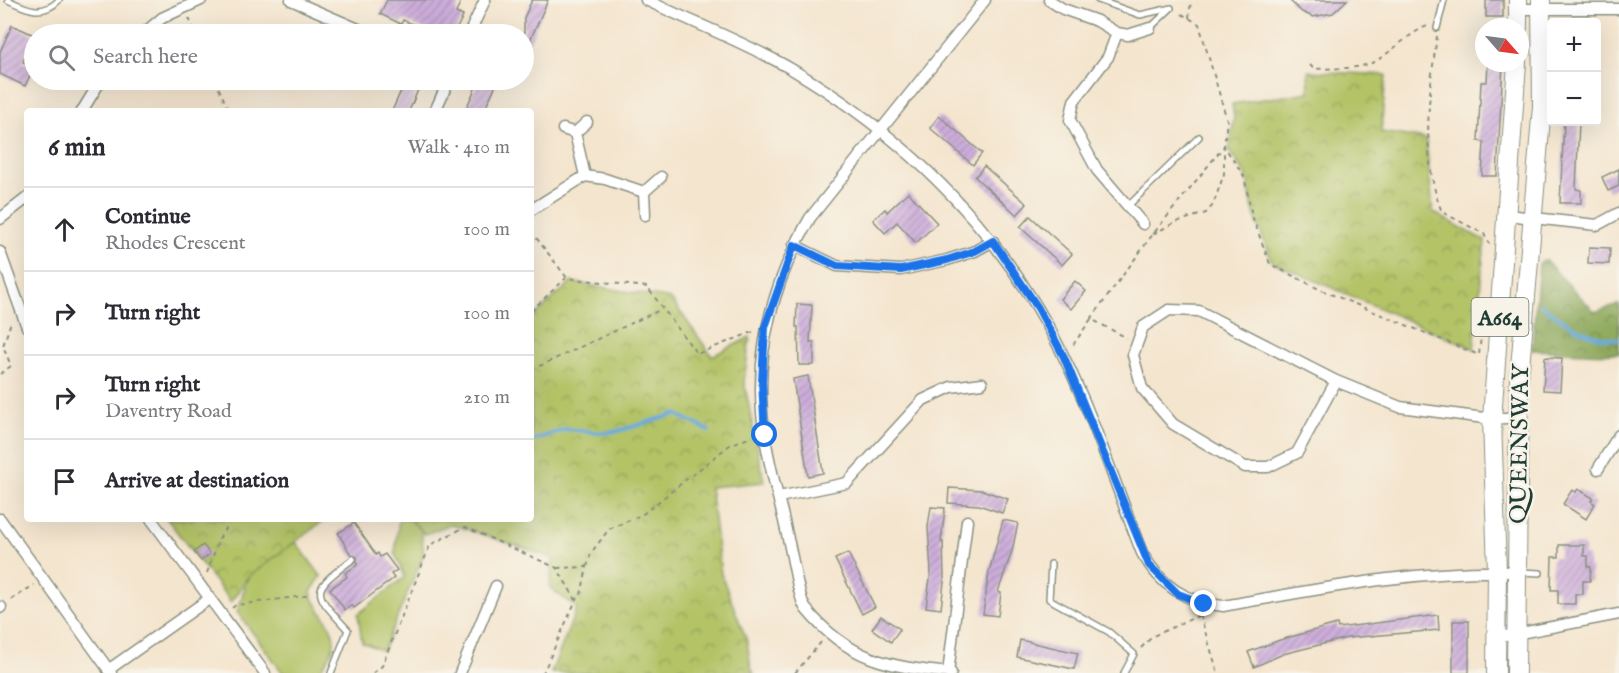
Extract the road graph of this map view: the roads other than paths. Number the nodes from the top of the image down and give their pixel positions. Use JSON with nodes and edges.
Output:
{"nodes":[{"id":1,"x":8,"y":0,"type":"edge"},
{"id":2,"x":59,"y":0,"type":"edge"},
{"id":3,"x":201,"y":0,"type":"edge"},
{"id":4,"x":291,"y":0,"type":"edge"},
{"id":5,"x":485,"y":0,"type":"edge"},
{"id":6,"x":646,"y":0,"type":"edge"},
{"id":7,"x":985,"y":0,"type":"edge"},
{"id":8,"x":1049,"y":0,"type":"edge"},
{"id":9,"x":1098,"y":0,"type":"edge"},
{"id":10,"x":1444,"y":0,"type":"edge"},
{"id":11,"x":1541,"y":4,"type":"edge"},
{"id":12,"x":1619,"y":9,"type":"edge"},
{"id":13,"x":1518,"y":12,"type":"edge"},
{"id":14,"x":155,"y":24,"type":"edge"},
{"id":15,"x":347,"y":24,"type":"edge"},
{"id":16,"x":474,"y":24,"type":"edge"},
{"id":17,"x":1150,"y":28,"type":"joint"},
{"id":18,"x":1437,"y":28,"type":"road end"},
{"id":19,"x":1118,"y":33,"type":"junction"},
{"id":20,"x":1516,"y":72,"type":"edge"},
{"id":21,"x":95,"y":90,"type":"edge"},
{"id":22,"x":444,"y":90,"type":"edge"},
{"id":23,"x":84,"y":108,"type":"edge"},
{"id":24,"x":436,"y":108,"type":"edge"},
{"id":25,"x":587,"y":122,"type":"dead end"},
{"id":26,"x":563,"y":129,"type":"dead end"},
{"id":27,"x":882,"y":130,"type":"junction"},
{"id":28,"x":575,"y":133,"type":"junction"},
{"id":29,"x":1199,"y":137,"type":"dead end"},
{"id":30,"x":585,"y":176,"type":"junction"},
{"id":31,"x":661,"y":177,"type":"dead end"},
{"id":32,"x":644,"y":192,"type":"junction"},
{"id":33,"x":24,"y":200,"type":"edge"},
{"id":34,"x":1128,"y":206,"type":"junction"},
{"id":35,"x":534,"y":208,"type":"edge"},
{"id":36,"x":1619,"y":213,"type":"edge"},
{"id":37,"x":645,"y":215,"type":"dead end"},
{"id":38,"x":1507,"y":215,"type":"junction"},
{"id":39,"x":0,"y":219,"type":"edge"},
{"id":40,"x":1533,"y":219,"type":"junction"},
{"id":41,"x":1143,"y":224,"type":"dead end"},
{"id":42,"x":993,"y":241,"type":"junction"},
{"id":43,"x":794,"y":245,"type":"junction"},
{"id":44,"x":0,"y":252,"type":"edge"},
{"id":45,"x":24,"y":319,"type":"edge"},
{"id":46,"x":1336,"y":381,"type":"junction"},
{"id":47,"x":982,"y":383,"type":"dead end"},
{"id":48,"x":1519,"y":417,"type":"junction"},
{"id":49,"x":1492,"y":419,"type":"junction"},
{"id":50,"x":1618,"y":438,"type":"edge"},
{"id":51,"x":1598,"y":470,"type":"dead end"},
{"id":52,"x":779,"y":497,"type":"junction"},
{"id":53,"x":0,"y":519,"type":"edge"},
{"id":54,"x":967,"y":521,"type":"dead end"},
{"id":55,"x":153,"y":522,"type":"edge"},
{"id":56,"x":353,"y":559,"type":"dead end"},
{"id":57,"x":1051,"y":564,"type":"dead end"},
{"id":58,"x":1497,"y":571,"type":"junction"},
{"id":59,"x":1516,"y":572,"type":"junction"},
{"id":60,"x":1540,"y":573,"type":"dead end"},
{"id":61,"x":496,"y":586,"type":"dead end"},
{"id":62,"x":209,"y":598,"type":"junction"},
{"id":63,"x":1619,"y":614,"type":"edge"},
{"id":64,"x":1515,"y":634,"type":"junction"},
{"id":65,"x":1495,"y":638,"type":"junction"},
{"id":66,"x":110,"y":672,"type":"edge"},
{"id":67,"x":265,"y":673,"type":"edge"},
{"id":68,"x":331,"y":673,"type":"edge"},
{"id":69,"x":460,"y":673,"type":"edge"},
{"id":70,"x":949,"y":673,"type":"edge"},
{"id":71,"x":1124,"y":673,"type":"edge"},
{"id":72,"x":1496,"y":673,"type":"edge"},
{"id":73,"x":1516,"y":673,"type":"edge"}],
"edges":[{"from":1,"to":2,"type":"lane"},
{"from":3,"to":14,"type":"street"},
{"from":4,"to":15,"type":"street"},
{"from":5,"to":16,"type":"street"},
{"from":6,"to":27,"type":"street"},
{"from":7,"to":27,"type":"street"},
{"from":8,"to":19,"type":"street"},
{"from":9,"to":17,"type":"lane"},
{"from":10,"to":18,"type":"lane"},
{"from":11,"to":12,"type":"street"},
{"from":11,"to":13,"type":"street"},
{"from":11,"to":40,"type":"highway","name":"QUEENSWAY","number":"A664"},
{"from":17,"to":19,"type":"street"},
{"from":19,"to":34,"type":"street"},
{"from":20,"to":38,"type":"highway","name":"QUEENSWAY","number":"A664"},
{"from":21,"to":23,"type":"street"},
{"from":22,"to":24,"type":"street"},
{"from":25,"to":28,"type":"street"},
{"from":26,"to":28,"type":"street"},
{"from":27,"to":42,"type":"street"},
{"from":27,"to":43,"type":"street"},
{"from":28,"to":30,"type":"street"},
{"from":29,"to":34,"type":"lane"},
{"from":30,"to":32,"type":"street"},
{"from":30,"to":35,"type":"street"},
{"from":31,"to":32,"type":"street"},
{"from":32,"to":37,"type":"street"},
{"from":33,"to":39,"type":"street"},
{"from":34,"to":41,"type":"street"},
{"from":36,"to":40,"type":"street"},
{"from":38,"to":40,"type":"street"},
{"from":38,"to":49,"type":"highway","name":"QUEENSWAY","number":"A664"},
{"from":40,"to":48,"type":"highway","name":"QUEENSWAY","number":"A664"},
{"from":42,"to":43,"type":"street"},
{"from":42,"to":58,"type":"street"},
{"from":43,"to":52,"type":"street"},
{"from":44,"to":45,"type":"street"},
{"from":46,"to":46,"type":"street"},
{"from":46,"to":49,"type":"street"},
{"from":47,"to":52,"type":"street"},
{"from":48,"to":49,"type":"street"},
{"from":48,"to":59,"type":"highway","name":"QUEENSWAY","number":"A664"},
{"from":49,"to":58,"type":"highway","name":"QUEENSWAY","number":"A664"},
{"from":50,"to":51,"type":"street"},
{"from":52,"to":70,"type":"street"},
{"from":53,"to":66,"type":"street"},
{"from":54,"to":70,"type":"street"},
{"from":55,"to":62,"type":"street"},
{"from":56,"to":68,"type":"lane"},
{"from":57,"to":71,"type":"lane"},
{"from":58,"to":59,"type":"street"},
{"from":58,"to":65,"type":"highway","name":"QUEENSWAY","number":"A664"},
{"from":59,"to":60,"type":"lane"},
{"from":59,"to":64,"type":"highway","name":"QUEENSWAY","number":"A664"},
{"from":61,"to":69,"type":"street"},
{"from":62,"to":66,"type":"street"},
{"from":62,"to":67,"type":"street"},
{"from":63,"to":64,"type":"street"},
{"from":64,"to":65,"type":"street"},
{"from":64,"to":73,"type":"highway","name":"QUEENSWAY","number":"A664"},
{"from":65,"to":72,"type":"highway","name":"QUEENSWAY","number":"A664"}]}
